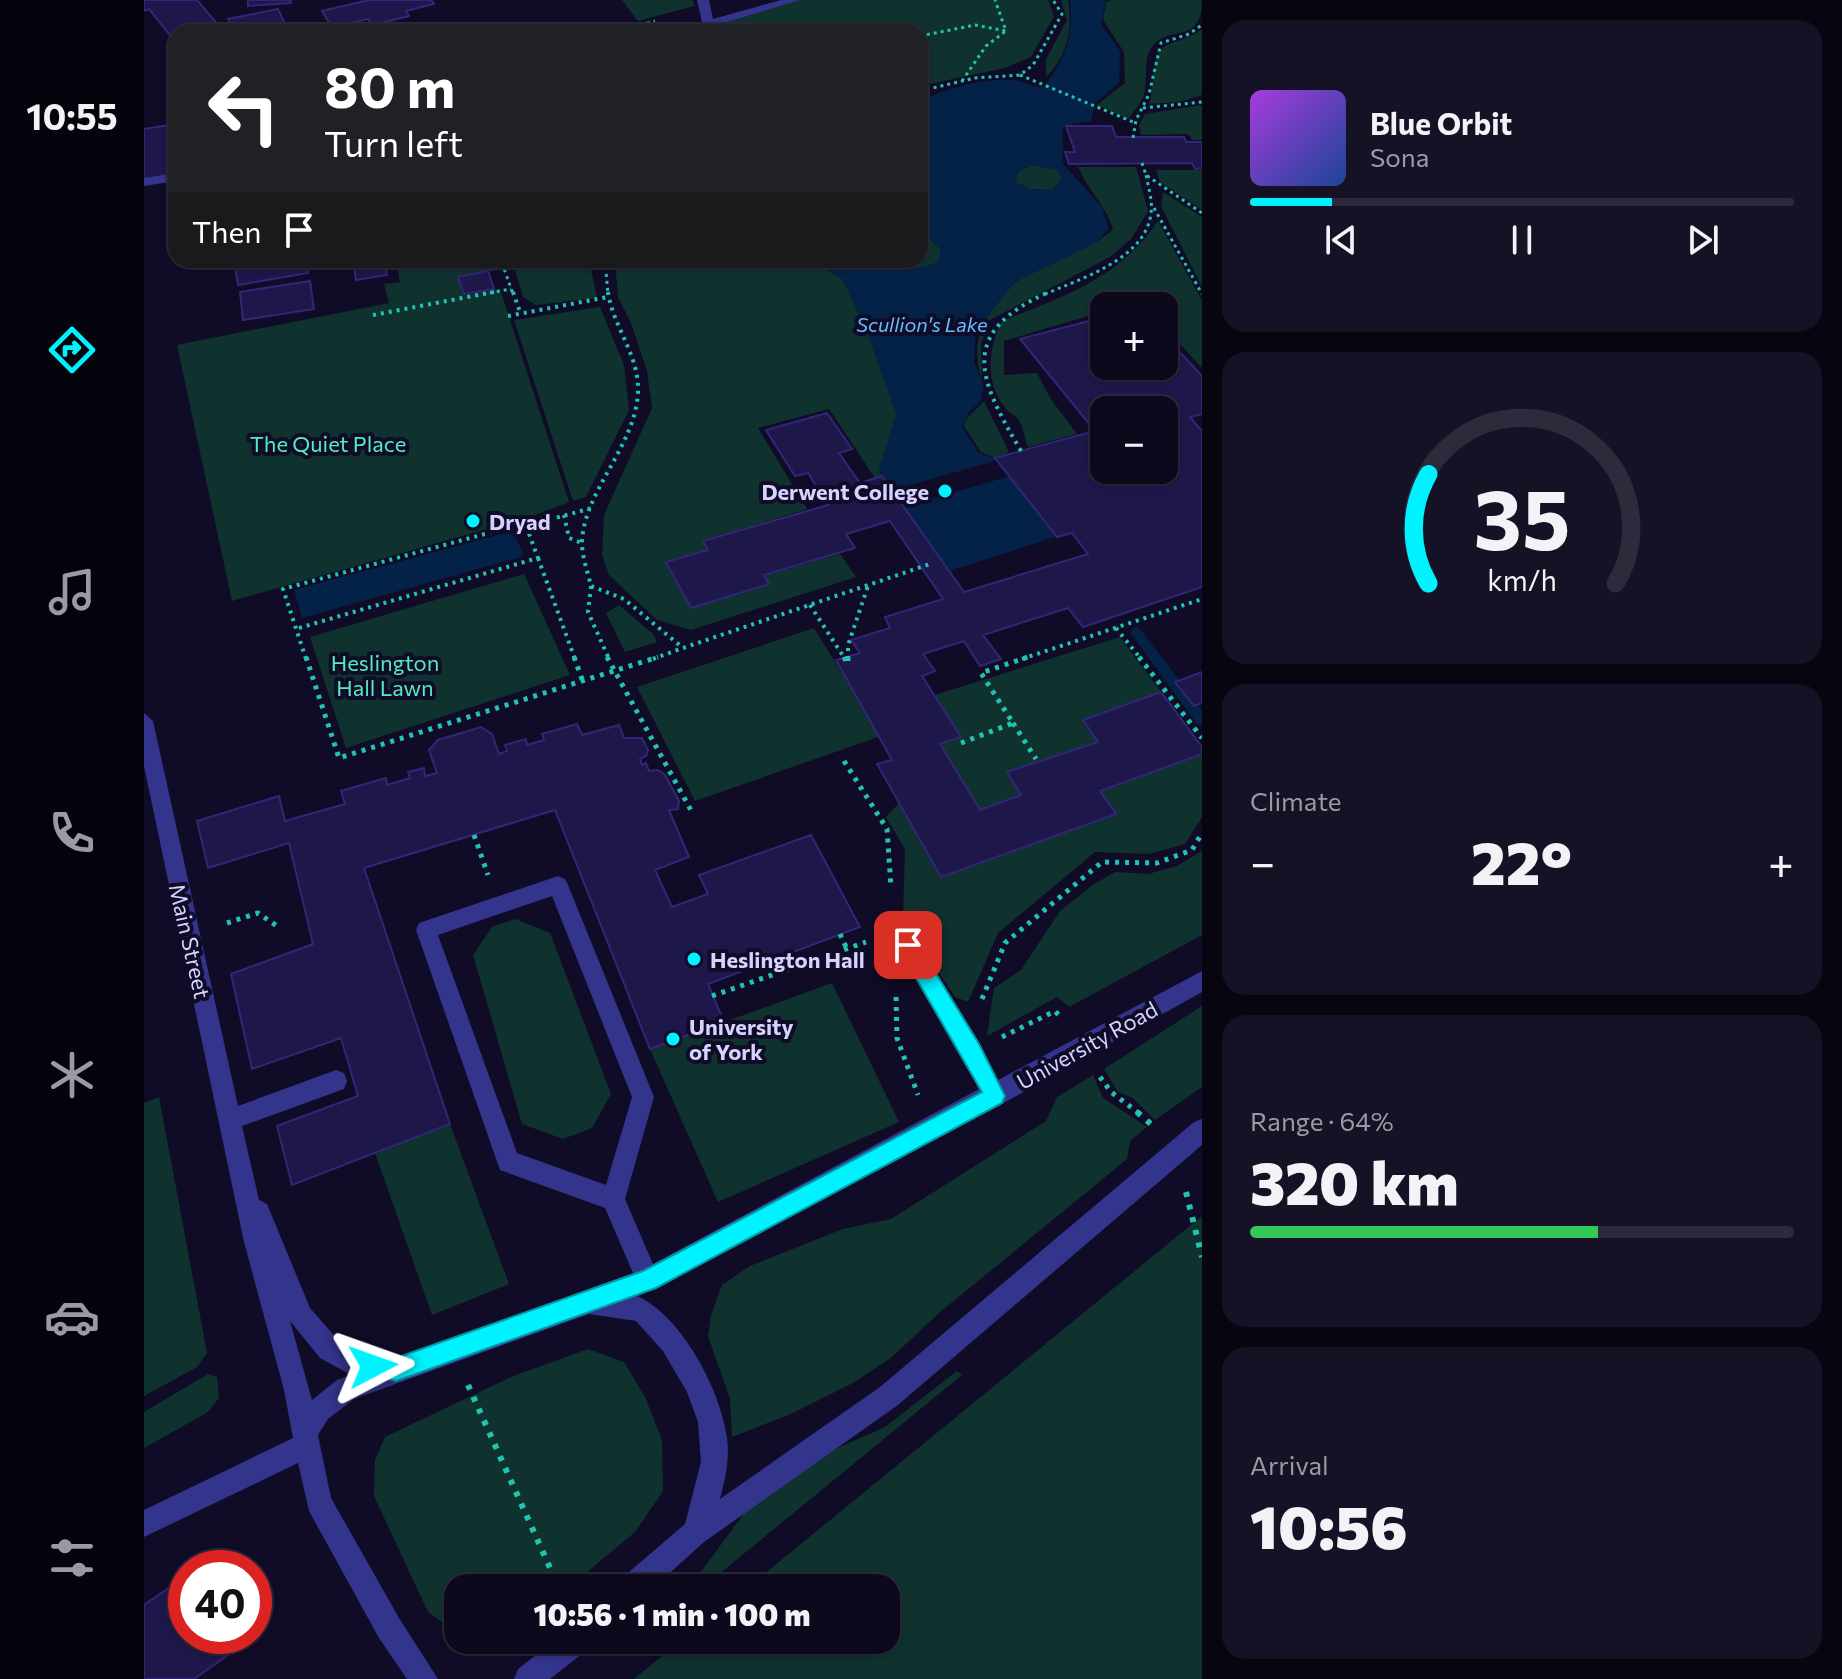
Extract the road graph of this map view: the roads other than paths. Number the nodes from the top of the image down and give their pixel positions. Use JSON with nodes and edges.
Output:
{"nodes":[{"id":1,"x":703,"y":0,"type":"edge"},
{"id":2,"x":794,"y":0,"type":"edge"},
{"id":3,"x":708,"y":24,"type":"joint"},
{"id":4,"x":168,"y":178,"type":"edge"},
{"id":5,"x":144,"y":182,"type":"edge"},
{"id":6,"x":144,"y":721,"type":"edge"},
{"id":7,"x":149,"y":773,"type":"edge"},
{"id":8,"x":893,"y":920,"type":"road end"},
{"id":9,"x":1202,"y":981,"type":"edge"},
{"id":10,"x":336,"y":1081,"type":"dead end"},
{"id":11,"x":994,"y":1096,"type":"junction"},
{"id":12,"x":229,"y":1120,"type":"junction"},
{"id":13,"x":1202,"y":1130,"type":"edge"},
{"id":14,"x":238,"y":1161,"type":"junction"},
{"id":15,"x":613,"y":1199,"type":"junction"},
{"id":16,"x":648,"y":1280,"type":"junction"},
{"id":17,"x":587,"y":1304,"type":"junction"},
{"id":18,"x":396,"y":1369,"type":"junction"},
{"id":19,"x":306,"y":1438,"type":"junction"},
{"id":20,"x":144,"y":1524,"type":"edge"},
{"id":21,"x":695,"y":1533,"type":"junction"},
{"id":22,"x":648,"y":1574,"type":"edge"},
{"id":23,"x":560,"y":1654,"type":"edge"},
{"id":24,"x":532,"y":1678,"type":"edge"},
{"id":25,"x":424,"y":1679,"type":"edge"}],
"edges":[{"from":1,"to":3,"type":"street"},
{"from":2,"to":3,"type":"street"},
{"from":4,"to":5,"type":"street"},
{"from":6,"to":7,"type":"street","name":"Main Street"},
{"from":7,"to":12,"type":"street","name":"Main Street"},
{"from":8,"to":11,"type":"street"},
{"from":9,"to":11,"type":"street","name":"University Road"},
{"from":10,"to":12,"type":"street"},
{"from":11,"to":16,"type":"street","name":"University Road"},
{"from":12,"to":14,"type":"street","name":"Main Street"},
{"from":13,"to":21,"type":"street","name":"University Road"},
{"from":14,"to":18,"type":"street","name":"Main Street"},
{"from":14,"to":19,"type":"street","name":"Main Street"},
{"from":15,"to":15,"type":"street"},
{"from":15,"to":16,"type":"street"},
{"from":16,"to":17,"type":"street","name":"University Road"},
{"from":17,"to":18,"type":"street","name":"University Road"},
{"from":17,"to":21,"type":"street","name":"University Road"},
{"from":18,"to":19,"type":"street","name":"University Road"},
{"from":19,"to":20,"type":"street"},
{"from":19,"to":25,"type":"street"},
{"from":21,"to":22,"type":"street","name":"University Road"},
{"from":23,"to":24,"type":"street"}]}
